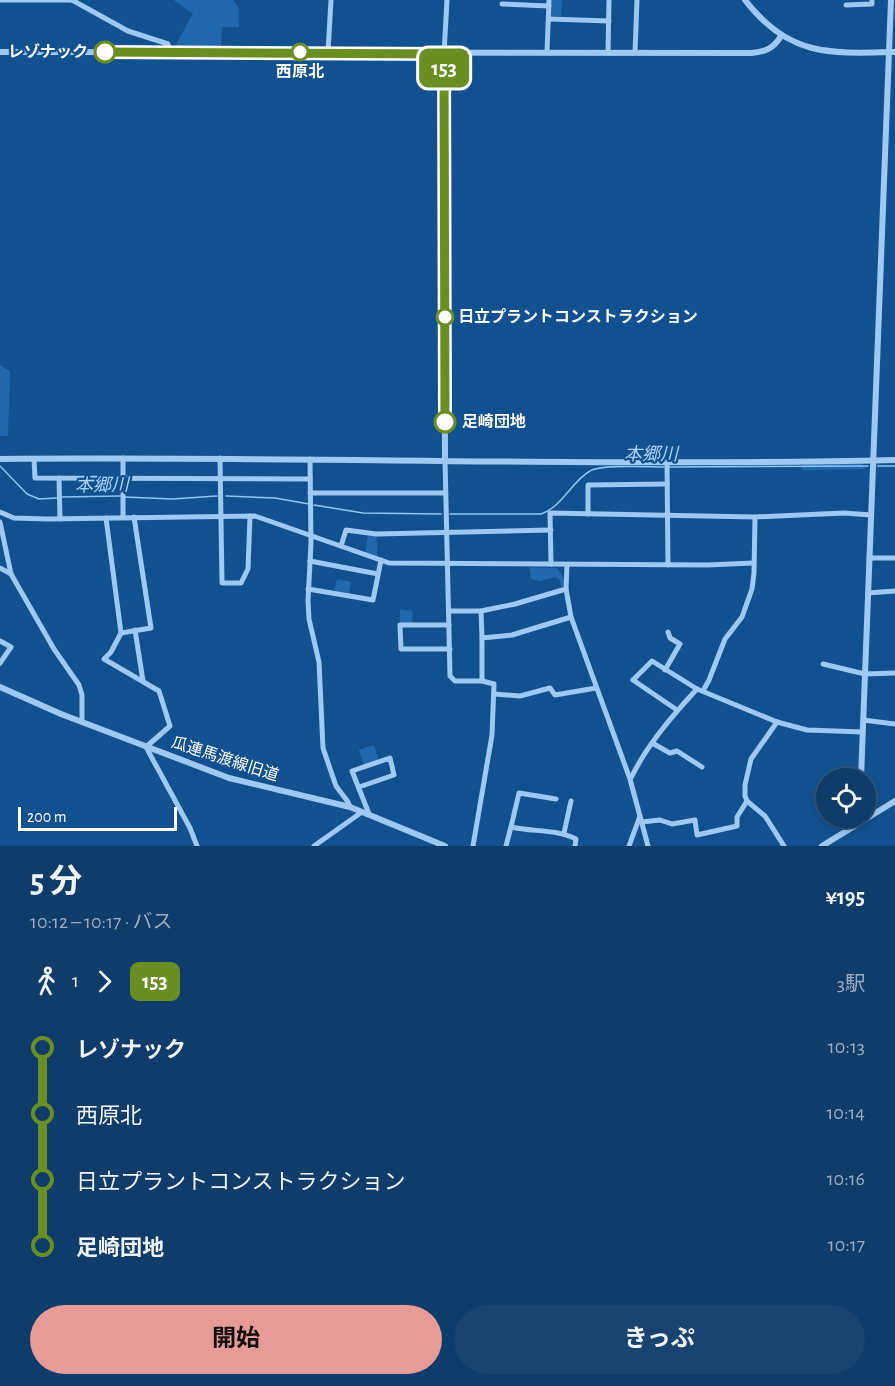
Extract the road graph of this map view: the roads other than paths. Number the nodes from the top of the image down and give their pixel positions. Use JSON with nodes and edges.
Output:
{"nodes":[{"id":1,"x":0,"y":0,"type":"edge"},
{"id":2,"x":72,"y":0,"type":"edge"},
{"id":3,"x":331,"y":0,"type":"edge"},
{"id":4,"x":447,"y":0,"type":"edge"},
{"id":5,"x":609,"y":0,"type":"edge"},
{"id":6,"x":637,"y":0,"type":"edge"},
{"id":7,"x":745,"y":0,"type":"edge"},
{"id":8,"x":872,"y":0,"type":"edge"},
{"id":9,"x":891,"y":0,"type":"edge"},
{"id":10,"x":549,"y":3,"type":"edge"},
{"id":11,"x":502,"y":4,"type":"dead end"},
{"id":12,"x":846,"y":5,"type":"dead end"},
{"id":13,"x":549,"y":19,"type":"junction"},
{"id":14,"x":609,"y":21,"type":"junction"},
{"id":15,"x":781,"y":36,"type":"junction"},
{"id":16,"x":0,"y":52,"type":"edge"},
{"id":17,"x":170,"y":52,"type":"junction"},
{"id":18,"x":328,"y":52,"type":"junction"},
{"id":19,"x":547,"y":52,"type":"junction"},
{"id":20,"x":892,"y":52,"type":"edge"},
{"id":21,"x":608,"y":53,"type":"junction"},
{"id":22,"x":635,"y":53,"type":"junction"},
{"id":23,"x":444,"y":54,"type":"junction"},
{"id":24,"x":123,"y":458,"type":"junction"},
{"id":25,"x":220,"y":458,"type":"junction"},
{"id":26,"x":0,"y":459,"type":"edge"},
{"id":27,"x":34,"y":459,"type":"junction"},
{"id":28,"x":310,"y":459,"type":"junction"},
{"id":29,"x":445,"y":460,"type":"junction"},
{"id":30,"x":895,"y":460,"type":"edge"},
{"id":31,"x":874,"y":461,"type":"junction"},
{"id":32,"x":667,"y":462,"type":"junction"},
{"id":33,"x":59,"y":478,"type":"junction"},
{"id":34,"x":123,"y":478,"type":"junction"},
{"id":35,"x":221,"y":478,"type":"junction"},
{"id":36,"x":310,"y":479,"type":"junction"},
{"id":37,"x":667,"y":484,"type":"junction"},
{"id":38,"x":445,"y":493,"type":"junction"},
{"id":39,"x":310,"y":496,"type":"junction"},
{"id":40,"x":0,"y":512,"type":"edge"},
{"id":41,"x":588,"y":514,"type":"junction"},
{"id":42,"x":222,"y":515,"type":"junction"},
{"id":43,"x":871,"y":515,"type":"junction"},
{"id":44,"x":249,"y":516,"type":"junction"},
{"id":45,"x":667,"y":516,"type":"junction"},
{"id":46,"x":123,"y":517,"type":"junction"},
{"id":47,"x":134,"y":517,"type":"junction"},
{"id":48,"x":755,"y":517,"type":"junction"},
{"id":49,"x":106,"y":518,"type":"junction"},
{"id":50,"x":60,"y":519,"type":"junction"},
{"id":51,"x":0,"y":522,"type":"edge"},
{"id":52,"x":550,"y":531,"type":"junction"},
{"id":53,"x":446,"y":532,"type":"junction"},
{"id":54,"x":311,"y":535,"type":"junction"},
{"id":55,"x":341,"y":546,"type":"junction"},
{"id":56,"x":869,"y":558,"type":"junction"},
{"id":57,"x":895,"y":558,"type":"edge"},
{"id":58,"x":381,"y":560,"type":"junction"},
{"id":59,"x":310,"y":561,"type":"junction"},
{"id":60,"x":753,"y":563,"type":"junction"},
{"id":61,"x":447,"y":564,"type":"junction"},
{"id":62,"x":551,"y":564,"type":"junction"},
{"id":63,"x":567,"y":565,"type":"junction"},
{"id":64,"x":668,"y":565,"type":"junction"},
{"id":65,"x":0,"y":568,"type":"edge"},
{"id":66,"x":11,"y":574,"type":"junction"},
{"id":67,"x":378,"y":574,"type":"junction"},
{"id":68,"x":308,"y":589,"type":"junction"},
{"id":69,"x":566,"y":589,"type":"junction"},
{"id":70,"x":895,"y":591,"type":"edge"},
{"id":71,"x":868,"y":593,"type":"junction"},
{"id":72,"x":449,"y":610,"type":"junction"},
{"id":73,"x":481,"y":611,"type":"junction"},
{"id":74,"x":571,"y":617,"type":"junction"},
{"id":75,"x":449,"y":625,"type":"junction"},
{"id":76,"x":135,"y":630,"type":"junction"},
{"id":77,"x":668,"y":632,"type":"dead end"},
{"id":78,"x":121,"y":633,"type":"junction"},
{"id":79,"x":482,"y":638,"type":"junction"},
{"id":80,"x":0,"y":641,"type":"edge"},
{"id":81,"x":450,"y":649,"type":"junction"},
{"id":82,"x":0,"y":663,"type":"edge"},
{"id":83,"x":824,"y":664,"type":"dead end"},
{"id":84,"x":665,"y":670,"type":"junction"},
{"id":85,"x":895,"y":673,"type":"edge"},
{"id":86,"x":865,"y":674,"type":"junction"},
{"id":87,"x":143,"y":681,"type":"junction"},
{"id":88,"x":482,"y":681,"type":"junction"},
{"id":89,"x":0,"y":687,"type":"edge"},
{"id":90,"x":596,"y":688,"type":"junction"},
{"id":91,"x":700,"y":690,"type":"junction"},
{"id":92,"x":494,"y":694,"type":"junction"},
{"id":93,"x":677,"y":710,"type":"junction"},
{"id":94,"x":863,"y":720,"type":"junction"},
{"id":95,"x":82,"y":722,"type":"junction"},
{"id":96,"x":777,"y":722,"type":"junction"},
{"id":97,"x":895,"y":724,"type":"edge"},
{"id":98,"x":863,"y":732,"type":"junction"},
{"id":99,"x":652,"y":743,"type":"junction"},
{"id":100,"x":146,"y":747,"type":"junction"},
{"id":101,"x":702,"y":767,"type":"dead end"},
{"id":102,"x":861,"y":768,"type":"edge"},
{"id":103,"x":630,"y":779,"type":"junction"},
{"id":104,"x":359,"y":787,"type":"junction"},
{"id":105,"x":556,"y":798,"type":"dead end"},
{"id":106,"x":571,"y":801,"type":"dead end"},
{"id":107,"x":747,"y":801,"type":"junction"},
{"id":108,"x":895,"y":801,"type":"edge"},
{"id":109,"x":350,"y":807,"type":"junction"},
{"id":110,"x":876,"y":811,"type":"edge"},
{"id":111,"x":365,"y":813,"type":"junction"},
{"id":112,"x":641,"y":819,"type":"junction"},
{"id":113,"x":511,"y":826,"type":"junction"},
{"id":114,"x":848,"y":828,"type":"edge"},
{"id":115,"x":564,"y":833,"type":"junction"},
{"id":116,"x":197,"y":846,"type":"edge"},
{"id":117,"x":315,"y":846,"type":"edge"},
{"id":118,"x":445,"y":846,"type":"edge"},
{"id":119,"x":473,"y":846,"type":"edge"},
{"id":120,"x":506,"y":846,"type":"edge"},
{"id":121,"x":575,"y":846,"type":"edge"},
{"id":122,"x":629,"y":846,"type":"edge"},
{"id":123,"x":648,"y":846,"type":"edge"},
{"id":124,"x":784,"y":846,"type":"edge"},
{"id":125,"x":822,"y":846,"type":"edge"}],
"edges":[{"from":1,"to":2,"type":"street"},
{"from":2,"to":17,"type":"street"},
{"from":3,"to":18,"type":"street"},
{"from":4,"to":23,"type":"street"},
{"from":5,"to":14,"type":"street"},
{"from":6,"to":22,"type":"street"},
{"from":7,"to":15,"type":"street"},
{"from":8,"to":12,"type":"street"},
{"from":9,"to":20,"type":"street"},
{"from":10,"to":11,"type":"street"},
{"from":10,"to":13,"type":"street"},
{"from":13,"to":14,"type":"street"},
{"from":13,"to":19,"type":"street"},
{"from":14,"to":21,"type":"street"},
{"from":15,"to":20,"type":"street"},
{"from":15,"to":22,"type":"street"},
{"from":16,"to":17,"type":"street"},
{"from":17,"to":18,"type":"street"},
{"from":18,"to":23,"type":"street"},
{"from":19,"to":21,"type":"street"},
{"from":19,"to":23,"type":"street"},
{"from":20,"to":31,"type":"street"},
{"from":21,"to":22,"type":"street"},
{"from":23,"to":29,"type":"street"},
{"from":24,"to":25,"type":"street"},
{"from":24,"to":27,"type":"street"},
{"from":24,"to":34,"type":"street"},
{"from":25,"to":28,"type":"street"},
{"from":25,"to":35,"type":"street"},
{"from":26,"to":27,"type":"street"},
{"from":27,"to":33,"type":"street"},
{"from":28,"to":29,"type":"street"},
{"from":28,"to":36,"type":"street"},
{"from":29,"to":32,"type":"street"},
{"from":29,"to":38,"type":"street"},
{"from":30,"to":31,"type":"street"},
{"from":31,"to":32,"type":"street"},
{"from":31,"to":43,"type":"street"},
{"from":32,"to":37,"type":"street"},
{"from":33,"to":34,"type":"street"},
{"from":33,"to":50,"type":"street"},
{"from":34,"to":35,"type":"street"},
{"from":34,"to":46,"type":"street"},
{"from":35,"to":36,"type":"street"},
{"from":35,"to":42,"type":"street"},
{"from":36,"to":39,"type":"street"},
{"from":37,"to":41,"type":"street"},
{"from":37,"to":45,"type":"street"},
{"from":38,"to":39,"type":"street"},
{"from":38,"to":53,"type":"street"},
{"from":39,"to":54,"type":"street"},
{"from":40,"to":50,"type":"street"},
{"from":41,"to":45,"type":"street"},
{"from":41,"to":52,"type":"street"},
{"from":42,"to":44,"type":"street"},
{"from":42,"to":44,"type":"street"},
{"from":42,"to":47,"type":"street"},
{"from":43,"to":48,"type":"street"},
{"from":43,"to":56,"type":"street"},
{"from":44,"to":54,"type":"street"},
{"from":45,"to":48,"type":"street"},
{"from":45,"to":64,"type":"street"},
{"from":46,"to":47,"type":"street"},
{"from":46,"to":49,"type":"street"},
{"from":47,"to":76,"type":"street"},
{"from":48,"to":60,"type":"street"},
{"from":49,"to":50,"type":"street"},
{"from":49,"to":78,"type":"street"},
{"from":51,"to":66,"type":"street"},
{"from":52,"to":53,"type":"street"},
{"from":52,"to":62,"type":"street"},
{"from":53,"to":55,"type":"street"},
{"from":53,"to":61,"type":"street"},
{"from":54,"to":55,"type":"street"},
{"from":54,"to":59,"type":"street"},
{"from":55,"to":58,"type":"street"},
{"from":56,"to":57,"type":"street"},
{"from":56,"to":71,"type":"street"},
{"from":58,"to":61,"type":"street"},
{"from":58,"to":67,"type":"street"},
{"from":59,"to":67,"type":"street"},
{"from":59,"to":68,"type":"street"},
{"from":60,"to":64,"type":"street"},
{"from":60,"to":91,"type":"street"},
{"from":61,"to":62,"type":"street"},
{"from":61,"to":72,"type":"street"},
{"from":62,"to":63,"type":"street"},
{"from":63,"to":64,"type":"street"},
{"from":63,"to":69,"type":"street"},
{"from":65,"to":66,"type":"street"},
{"from":66,"to":95,"type":"street"},
{"from":67,"to":68,"type":"street"},
{"from":68,"to":109,"type":"street"},
{"from":69,"to":73,"type":"street"},
{"from":69,"to":74,"type":"street"},
{"from":70,"to":71,"type":"street"},
{"from":71,"to":86,"type":"street"},
{"from":72,"to":73,"type":"street"},
{"from":72,"to":75,"type":"street"},
{"from":73,"to":79,"type":"street"},
{"from":74,"to":79,"type":"street"},
{"from":74,"to":90,"type":"street"},
{"from":75,"to":81,"type":"street"},
{"from":75,"to":81,"type":"street"},
{"from":76,"to":78,"type":"street"},
{"from":76,"to":87,"type":"street"},
{"from":77,"to":84,"type":"street"},
{"from":78,"to":87,"type":"street"},
{"from":79,"to":88,"type":"street"},
{"from":80,"to":82,"type":"street"},
{"from":81,"to":88,"type":"street"},
{"from":83,"to":86,"type":"street"},
{"from":84,"to":91,"type":"street"},
{"from":84,"to":93,"type":"street"},
{"from":85,"to":86,"type":"street"},
{"from":86,"to":94,"type":"street"},
{"from":87,"to":100,"type":"street"},
{"from":88,"to":92,"type":"street"},
{"from":89,"to":95,"type":"street","name":"瓜連馬渡線旧道"},
{"from":90,"to":92,"type":"street"},
{"from":90,"to":103,"type":"street"},
{"from":91,"to":93,"type":"street"},
{"from":91,"to":96,"type":"street"},
{"from":92,"to":119,"type":"street"},
{"from":93,"to":99,"type":"street"},
{"from":94,"to":97,"type":"street"},
{"from":94,"to":98,"type":"street"},
{"from":95,"to":100,"type":"street","name":"瓜連馬渡線旧道"},
{"from":96,"to":98,"type":"street"},
{"from":96,"to":107,"type":"street"},
{"from":98,"to":102,"type":"street"},
{"from":99,"to":101,"type":"street"},
{"from":99,"to":103,"type":"street"},
{"from":100,"to":109,"type":"street","name":"瓜連馬渡線旧道"},
{"from":100,"to":116,"type":"street"},
{"from":103,"to":112,"type":"street"},
{"from":104,"to":104,"type":"street"},
{"from":104,"to":111,"type":"street"},
{"from":105,"to":113,"type":"street"},
{"from":106,"to":115,"type":"street"},
{"from":107,"to":112,"type":"street"},
{"from":107,"to":124,"type":"street"},
{"from":108,"to":110,"type":"street"},
{"from":109,"to":111,"type":"street","name":"瓜連馬渡線旧道"},
{"from":111,"to":117,"type":"street"},
{"from":111,"to":118,"type":"street","name":"瓜連馬渡線旧道"},
{"from":112,"to":122,"type":"street"},
{"from":112,"to":123,"type":"street"},
{"from":113,"to":115,"type":"street"},
{"from":113,"to":120,"type":"street"},
{"from":114,"to":125,"type":"street"},
{"from":115,"to":121,"type":"street"}]}
